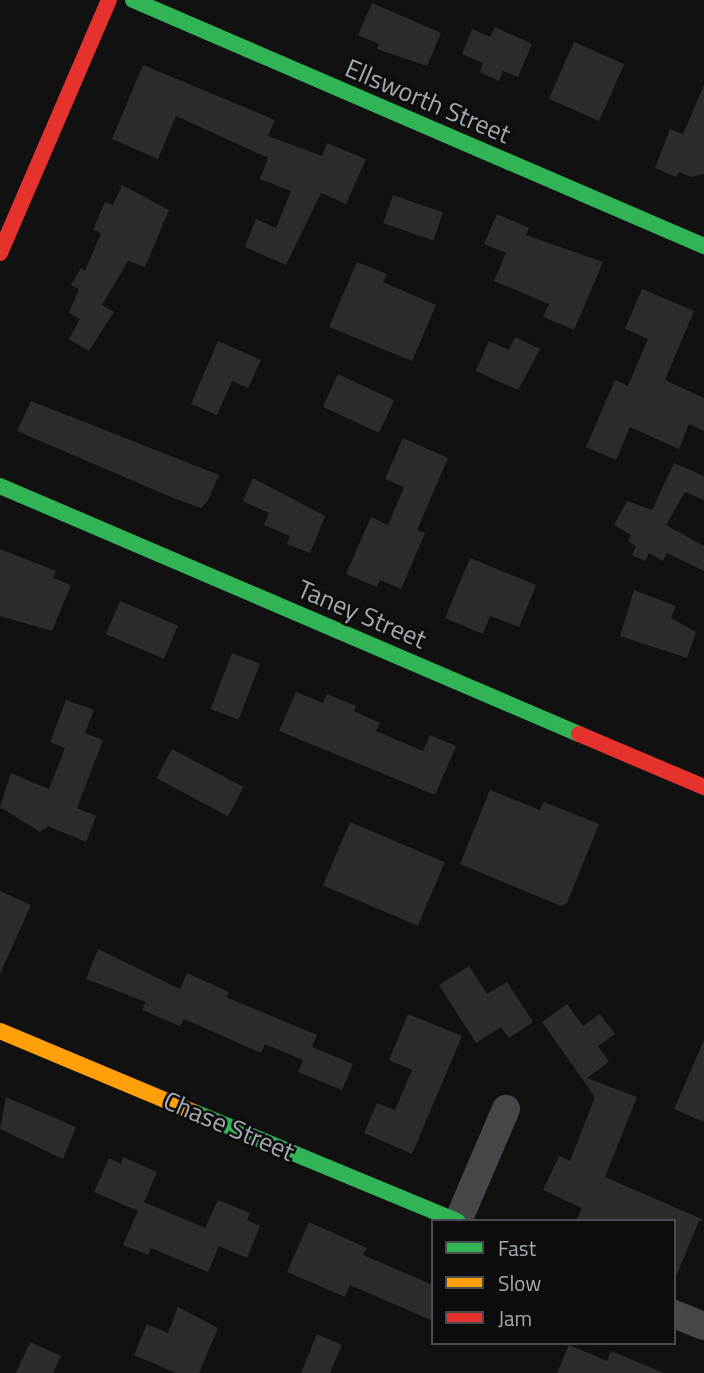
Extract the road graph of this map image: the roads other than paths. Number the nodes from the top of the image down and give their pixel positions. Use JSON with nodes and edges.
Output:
{"nodes":[{"id":1,"x":109,"y":0,"type":"edge"},
{"id":2,"x":133,"y":0,"type":"edge"},
{"id":3,"x":704,"y":246,"type":"edge"},
{"id":4,"x":0,"y":253,"type":"edge"},
{"id":5,"x":0,"y":486,"type":"edge"},
{"id":6,"x":704,"y":787,"type":"edge"},
{"id":7,"x":0,"y":1031,"type":"edge"},
{"id":8,"x":506,"y":1109,"type":"dead end"},
{"id":9,"x":453,"y":1219,"type":"edge"},
{"id":10,"x":459,"y":1219,"type":"edge"},
{"id":11,"x":676,"y":1315,"type":"edge"},
{"id":12,"x":704,"y":1326,"type":"edge"}],
"edges":[{"from":1,"to":4,"type":"street"},
{"from":2,"to":3,"type":"street","name":"Ellsworth Street"},
{"from":5,"to":6,"type":"street","name":"Taney Street"},
{"from":7,"to":9,"type":"street","name":"Chase Street"},
{"from":8,"to":10,"type":"street","name":"Chase Street"},
{"from":11,"to":12,"type":"street"}]}
